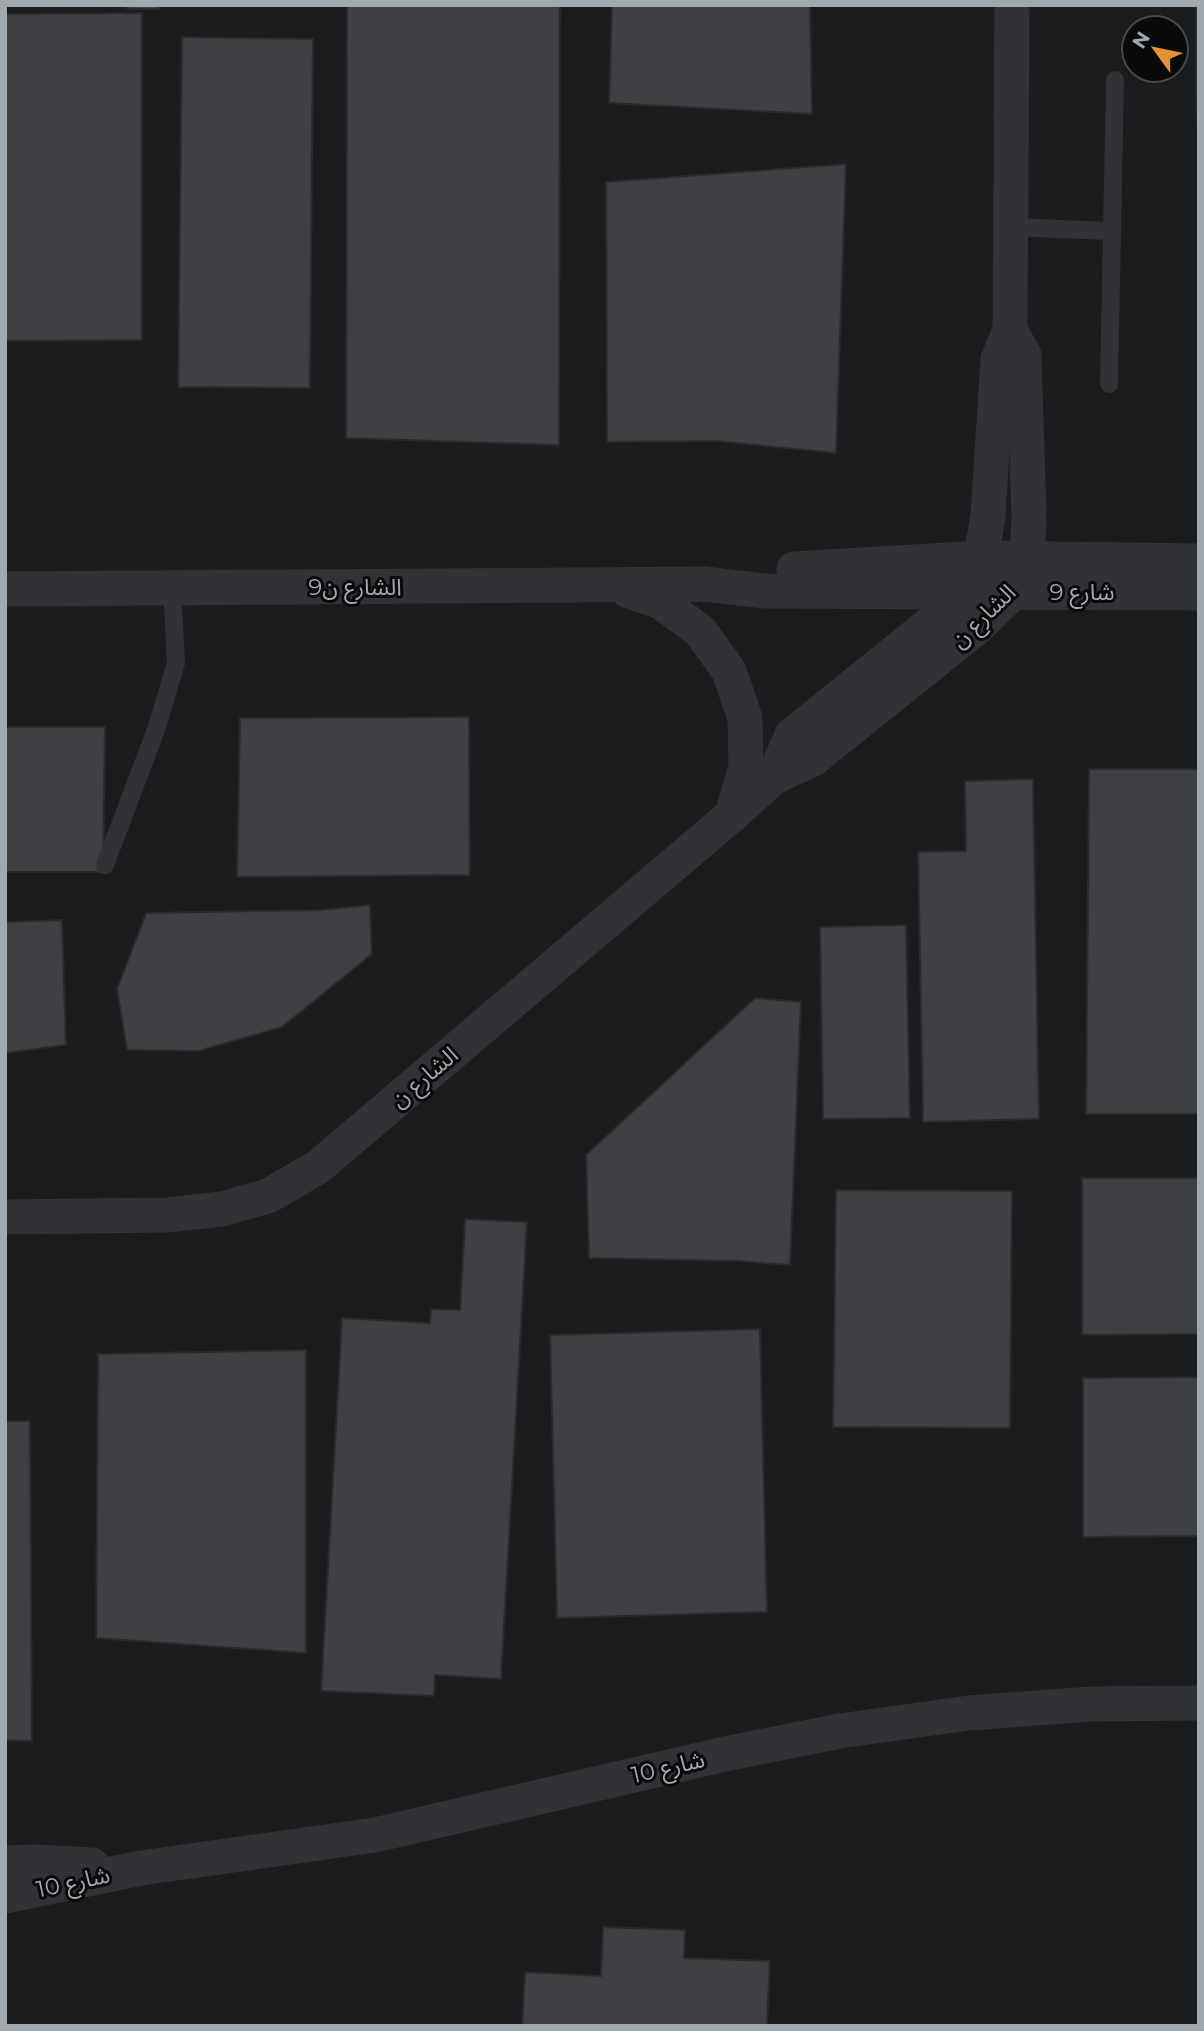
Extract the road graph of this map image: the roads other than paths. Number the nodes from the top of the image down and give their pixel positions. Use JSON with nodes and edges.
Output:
{"nodes":[{"id":1,"x":1012,"y":5,"type":"edge"},
{"id":2,"x":1115,"y":80,"type":"dead end"},
{"id":3,"x":1010,"y":227,"type":"junction"},
{"id":4,"x":1111,"y":231,"type":"junction"},
{"id":5,"x":1010,"y":330,"type":"junction"},
{"id":6,"x":1109,"y":384,"type":"dead end"},
{"id":7,"x":981,"y":558,"type":"junction"},
{"id":8,"x":1027,"y":558,"type":"junction"},
{"id":9,"x":1199,"y":561,"type":"edge"},
{"id":10,"x":704,"y":584,"type":"junction"},
{"id":11,"x":614,"y":586,"type":"junction"},
{"id":12,"x":172,"y":588,"type":"junction"},
{"id":13,"x":5,"y":589,"type":"edge"},
{"id":14,"x":965,"y":591,"type":"junction"},
{"id":15,"x":1014,"y":592,"type":"junction"},
{"id":16,"x":1199,"y":593,"type":"edge"},
{"id":17,"x":774,"y":776,"type":"junction"},
{"id":18,"x":732,"y":815,"type":"junction"},
{"id":19,"x":105,"y":865,"type":"dead end"},
{"id":20,"x":5,"y":1217,"type":"edge"},
{"id":21,"x":1199,"y":1703,"type":"edge"},
{"id":22,"x":5,"y":1863,"type":"edge"},
{"id":23,"x":141,"y":1868,"type":"junction"},
{"id":24,"x":5,"y":1896,"type":"edge"}],
"edges":[{"from":1,"to":3,"type":"street","name":"الشارع ن"},
{"from":2,"to":4,"type":"lane"},
{"from":3,"to":4,"type":"lane"},
{"from":3,"to":5,"type":"street","name":"الشارع ن"},
{"from":4,"to":6,"type":"lane"},
{"from":5,"to":7,"type":"street","name":"الشارع ن"},
{"from":5,"to":8,"type":"street","name":"الشارع ن"},
{"from":7,"to":8,"type":"street","name":"شارع 9"},
{"from":7,"to":10,"type":"street","name":"الشارع ن9"},
{"from":7,"to":14,"type":"street","name":"الشارع ن"},
{"from":8,"to":9,"type":"street","name":"شارع 9"},
{"from":8,"to":15,"type":"street","name":"الشارع ن"},
{"from":10,"to":11,"type":"street","name":"الشارع ن9"},
{"from":10,"to":14,"type":"street","name":"الشارع ن9"},
{"from":11,"to":12,"type":"street","name":"الشارع ن9"},
{"from":11,"to":18,"type":"street"},
{"from":12,"to":13,"type":"street","name":"الشارع ن9"},
{"from":12,"to":19,"type":"lane"},
{"from":14,"to":15,"type":"street","name":"شارع 9"},
{"from":14,"to":17,"type":"street","name":"الشارع ن"},
{"from":15,"to":16,"type":"street","name":"شارع 9"},
{"from":15,"to":17,"type":"street","name":"الشارع ن"},
{"from":17,"to":18,"type":"street","name":"الشارع ن"},
{"from":18,"to":20,"type":"street","name":"الشارع ن"},
{"from":21,"to":23,"type":"street","name":"شارع 10"},
{"from":22,"to":23,"type":"street","name":"شارع 10"},
{"from":23,"to":24,"type":"street","name":"شارع 10"}]}
